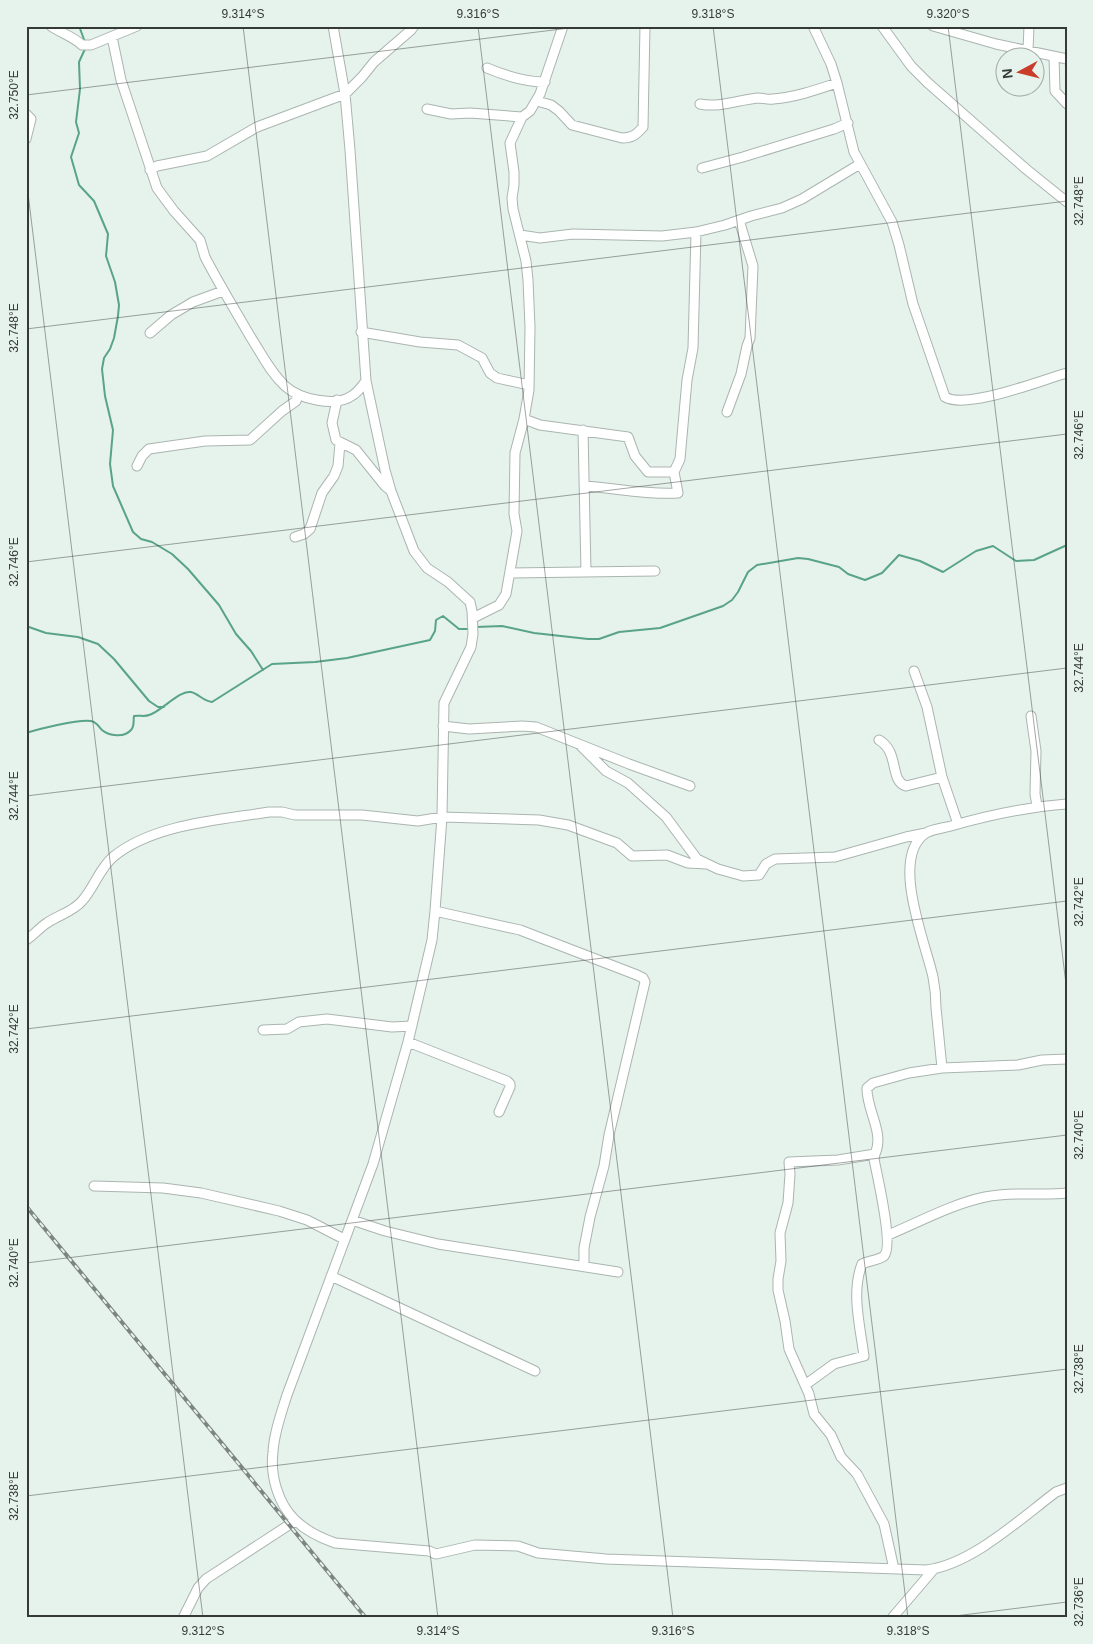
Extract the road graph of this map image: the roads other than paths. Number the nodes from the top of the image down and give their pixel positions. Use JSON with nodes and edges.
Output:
{"nodes":[{"id":1,"x":51,"y":26,"type":"edge"},
{"id":2,"x":136,"y":26,"type":"edge"},
{"id":3,"x":333,"y":26,"type":"edge"},
{"id":4,"x":414,"y":26,"type":"edge"},
{"id":5,"x":562,"y":26,"type":"edge"},
{"id":6,"x":645,"y":26,"type":"edge"},
{"id":7,"x":813,"y":26,"type":"edge"},
{"id":8,"x":882,"y":26,"type":"edge"},
{"id":9,"x":933,"y":26,"type":"edge"},
{"id":10,"x":1028,"y":26,"type":"edge"},
{"id":11,"x":112,"y":37,"type":"junction"},
{"id":12,"x":1017,"y":48,"type":"edge"},
{"id":13,"x":1028,"y":48,"type":"edge"},
{"id":14,"x":1046,"y":55,"type":"edge"},
{"id":15,"x":1054,"y":57,"type":"junction"},
{"id":16,"x":1067,"y":59,"type":"edge"},
{"id":17,"x":487,"y":68,"type":"dead end"},
{"id":18,"x":545,"y":82,"type":"junction"},
{"id":19,"x":837,"y":83,"type":"junction"},
{"id":20,"x":344,"y":94,"type":"junction"},
{"id":21,"x":537,"y":102,"type":"junction"},
{"id":22,"x":700,"y":104,"type":"dead end"},
{"id":23,"x":1067,"y":104,"type":"edge"},
{"id":24,"x":427,"y":109,"type":"dead end"},
{"id":25,"x":26,"y":114,"type":"edge"},
{"id":26,"x":522,"y":117,"type":"junction"},
{"id":27,"x":848,"y":123,"type":"junction"},
{"id":28,"x":26,"y":139,"type":"edge"},
{"id":29,"x":860,"y":164,"type":"junction"},
{"id":30,"x":702,"y":168,"type":"dead end"},
{"id":31,"x":150,"y":170,"type":"junction"},
{"id":32,"x":1067,"y":202,"type":"edge"},
{"id":33,"x":740,"y":220,"type":"junction"},
{"id":34,"x":696,"y":232,"type":"junction"},
{"id":35,"x":520,"y":235,"type":"junction"},
{"id":36,"x":223,"y":291,"type":"junction"},
{"id":37,"x":361,"y":332,"type":"junction"},
{"id":38,"x":150,"y":333,"type":"dead end"},
{"id":39,"x":1067,"y":373,"type":"edge"},
{"id":40,"x":366,"y":381,"type":"junction"},
{"id":41,"x":529,"y":386,"type":"junction"},
{"id":42,"x":298,"y":395,"type":"junction"},
{"id":43,"x":337,"y":400,"type":"junction"},
{"id":44,"x":727,"y":412,"type":"dead end"},
{"id":45,"x":524,"y":419,"type":"junction"},
{"id":46,"x":584,"y":430,"type":"junction"},
{"id":47,"x":340,"y":443,"type":"junction"},
{"id":48,"x":137,"y":466,"type":"dead end"},
{"id":49,"x":674,"y":472,"type":"junction"},
{"id":50,"x":585,"y":486,"type":"junction"},
{"id":51,"x":391,"y":491,"type":"junction"},
{"id":52,"x":295,"y":537,"type":"dead end"},
{"id":53,"x":655,"y":571,"type":"dead end"},
{"id":54,"x":586,"y":572,"type":"junction"},
{"id":55,"x":511,"y":573,"type":"junction"},
{"id":56,"x":473,"y":626,"type":"junction"},
{"id":57,"x":914,"y":672,"type":"dead end"},
{"id":58,"x":1031,"y":716,"type":"dead end"},
{"id":59,"x":443,"y":726,"type":"junction"},
{"id":60,"x":879,"y":740,"type":"dead end"},
{"id":61,"x":579,"y":744,"type":"junction"},
{"id":62,"x":942,"y":777,"type":"junction"},
{"id":63,"x":690,"y":786,"type":"dead end"},
{"id":64,"x":1067,"y":804,"type":"edge"},
{"id":65,"x":1037,"y":806,"type":"junction"},
{"id":66,"x":442,"y":817,"type":"junction"},
{"id":67,"x":958,"y":824,"type":"junction"},
{"id":68,"x":926,"y":833,"type":"junction"},
{"id":69,"x":707,"y":864,"type":"junction"},
{"id":70,"x":435,"y":911,"type":"junction"},
{"id":71,"x":26,"y":940,"type":"edge"},
{"id":72,"x":412,"y":1026,"type":"junction"},
{"id":73,"x":263,"y":1030,"type":"dead end"},
{"id":74,"x":408,"y":1042,"type":"junction"},
{"id":75,"x":1067,"y":1059,"type":"edge"},
{"id":76,"x":942,"y":1068,"type":"junction"},
{"id":77,"x":499,"y":1112,"type":"dead end"},
{"id":78,"x":875,"y":1154,"type":"junction"},
{"id":79,"x":94,"y":1186,"type":"dead end"},
{"id":80,"x":1067,"y":1193,"type":"edge"},
{"id":81,"x":352,"y":1220,"type":"junction"},
{"id":82,"x":888,"y":1235,"type":"junction"},
{"id":83,"x":344,"y":1239,"type":"junction"},
{"id":84,"x":584,"y":1266,"type":"junction"},
{"id":85,"x":618,"y":1272,"type":"dead end"},
{"id":86,"x":331,"y":1276,"type":"junction"},
{"id":87,"x":536,"y":1371,"type":"dead end"},
{"id":88,"x":805,"y":1385,"type":"junction"},
{"id":89,"x":1067,"y":1488,"type":"edge"},
{"id":90,"x":295,"y":1521,"type":"junction"},
{"id":91,"x":894,"y":1569,"type":"junction"},
{"id":92,"x":934,"y":1570,"type":"junction"},
{"id":93,"x":183,"y":1618,"type":"edge"},
{"id":94,"x":892,"y":1618,"type":"edge"}],
"edges":[{"from":1,"to":11,"type":"street"},
{"from":2,"to":11,"type":"street"},
{"from":3,"to":20,"type":"street"},
{"from":4,"to":20,"type":"street"},
{"from":5,"to":18,"type":"street"},
{"from":6,"to":21,"type":"street"},
{"from":7,"to":19,"type":"street"},
{"from":8,"to":32,"type":"street"},
{"from":9,"to":12,"type":"street"},
{"from":10,"to":13,"type":"street"},
{"from":11,"to":31,"type":"street"},
{"from":14,"to":15,"type":"street"},
{"from":15,"to":16,"type":"street"},
{"from":15,"to":23,"type":"street"},
{"from":17,"to":18,"type":"street"},
{"from":18,"to":21,"type":"street"},
{"from":19,"to":22,"type":"street"},
{"from":19,"to":27,"type":"street"},
{"from":20,"to":31,"type":"street"},
{"from":20,"to":37,"type":"street"},
{"from":21,"to":26,"type":"street"},
{"from":24,"to":26,"type":"street"},
{"from":25,"to":28,"type":"street"},
{"from":26,"to":35,"type":"street"},
{"from":27,"to":29,"type":"street"},
{"from":27,"to":30,"type":"street"},
{"from":29,"to":33,"type":"street"},
{"from":29,"to":39,"type":"street"},
{"from":31,"to":36,"type":"street"},
{"from":33,"to":34,"type":"street"},
{"from":33,"to":44,"type":"street"},
{"from":34,"to":35,"type":"street"},
{"from":34,"to":49,"type":"street"},
{"from":35,"to":41,"type":"street"},
{"from":36,"to":38,"type":"street"},
{"from":36,"to":42,"type":"street"},
{"from":37,"to":40,"type":"street"},
{"from":37,"to":41,"type":"street"},
{"from":40,"to":43,"type":"street"},
{"from":40,"to":51,"type":"street"},
{"from":41,"to":45,"type":"street"},
{"from":42,"to":43,"type":"street"},
{"from":42,"to":48,"type":"street"},
{"from":43,"to":47,"type":"street"},
{"from":45,"to":46,"type":"street"},
{"from":45,"to":55,"type":"street"},
{"from":46,"to":49,"type":"street"},
{"from":46,"to":50,"type":"street"},
{"from":47,"to":51,"type":"street"},
{"from":47,"to":52,"type":"street"},
{"from":49,"to":50,"type":"street"},
{"from":50,"to":54,"type":"street"},
{"from":51,"to":56,"type":"street"},
{"from":53,"to":54,"type":"street"},
{"from":54,"to":55,"type":"street"},
{"from":55,"to":56,"type":"street"},
{"from":56,"to":59,"type":"street"},
{"from":57,"to":62,"type":"street"},
{"from":58,"to":65,"type":"street"},
{"from":59,"to":61,"type":"street"},
{"from":59,"to":66,"type":"street"},
{"from":60,"to":62,"type":"street"},
{"from":61,"to":63,"type":"street"},
{"from":61,"to":69,"type":"street"},
{"from":62,"to":67,"type":"street"},
{"from":64,"to":65,"type":"street"},
{"from":65,"to":67,"type":"street"},
{"from":66,"to":69,"type":"street"},
{"from":66,"to":70,"type":"street"},
{"from":66,"to":71,"type":"street"},
{"from":67,"to":68,"type":"street"},
{"from":68,"to":69,"type":"street"},
{"from":68,"to":76,"type":"street"},
{"from":70,"to":72,"type":"street"},
{"from":70,"to":84,"type":"street"},
{"from":72,"to":73,"type":"street"},
{"from":72,"to":74,"type":"street"},
{"from":74,"to":77,"type":"street"},
{"from":74,"to":81,"type":"street"},
{"from":75,"to":76,"type":"street"},
{"from":76,"to":78,"type":"street"},
{"from":78,"to":82,"type":"street"},
{"from":78,"to":88,"type":"street"},
{"from":79,"to":83,"type":"street"},
{"from":80,"to":82,"type":"street"},
{"from":81,"to":83,"type":"street"},
{"from":81,"to":84,"type":"street"},
{"from":82,"to":88,"type":"street"},
{"from":83,"to":86,"type":"street"},
{"from":84,"to":85,"type":"street"},
{"from":86,"to":87,"type":"street"},
{"from":86,"to":90,"type":"street"},
{"from":88,"to":91,"type":"street"},
{"from":89,"to":92,"type":"street"},
{"from":90,"to":91,"type":"street"},
{"from":90,"to":93,"type":"street"},
{"from":91,"to":92,"type":"street"},
{"from":92,"to":94,"type":"street"}]}
